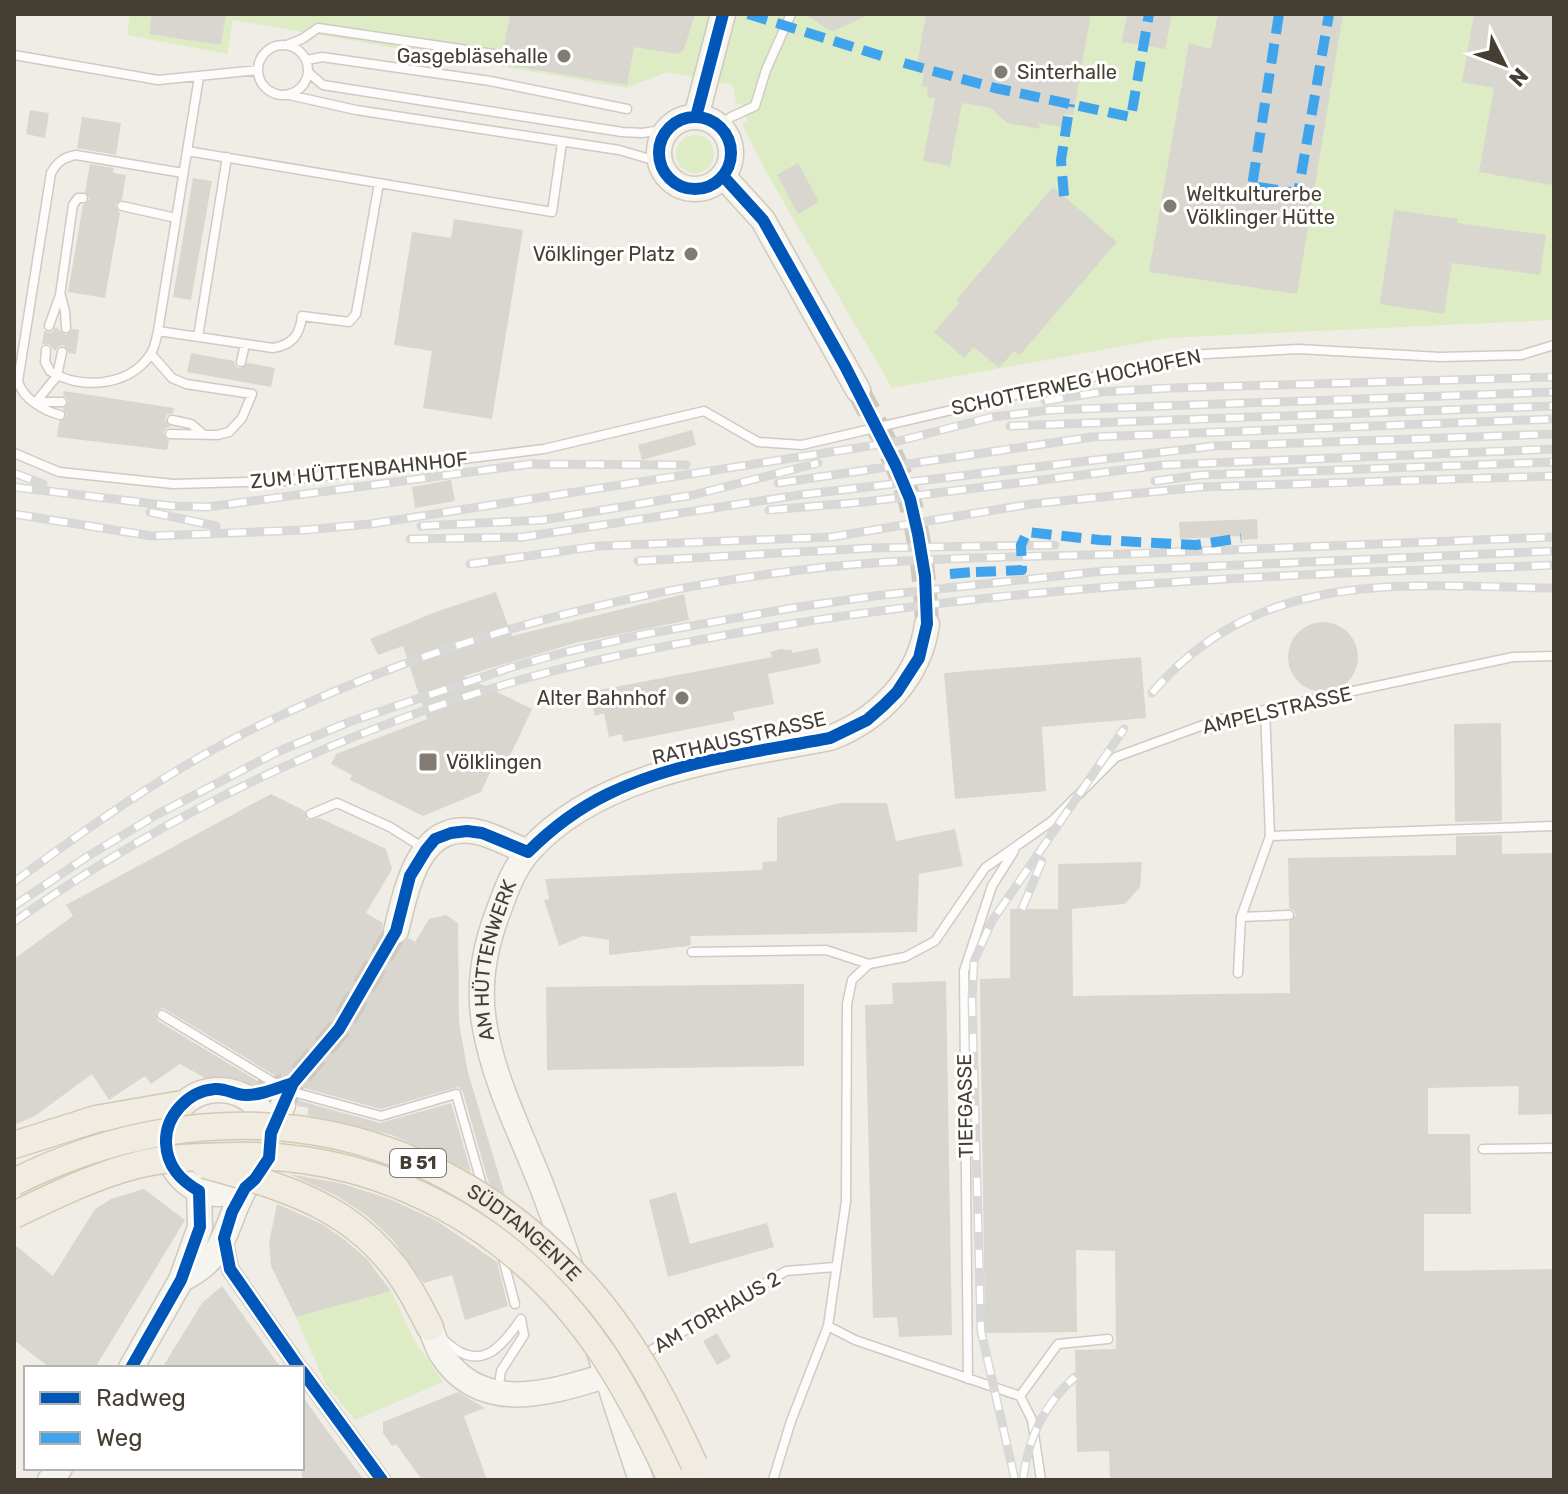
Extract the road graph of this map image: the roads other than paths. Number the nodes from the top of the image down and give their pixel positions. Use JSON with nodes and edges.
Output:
{"nodes":[{"id":1,"x":723,"y":14,"type":"edge"},
{"id":2,"x":791,"y":14,"type":"edge"},
{"id":3,"x":287,"y":45,"type":"junction"},
{"id":4,"x":494,"y":54,"type":"dead end"},
{"id":5,"x":14,"y":55,"type":"edge"},
{"id":6,"x":307,"y":60,"type":"junction"},
{"id":7,"x":258,"y":70,"type":"junction"},
{"id":8,"x":309,"y":73,"type":"junction"},
{"id":9,"x":199,"y":77,"type":"junction"},
{"id":10,"x":289,"y":95,"type":"junction"},
{"id":11,"x":627,"y":109,"type":"dead end"},
{"id":12,"x":696,"y":117,"type":"junction"},
{"id":13,"x":719,"y":126,"type":"junction"},
{"id":14,"x":669,"y":129,"type":"junction"},
{"id":15,"x":562,"y":143,"type":"junction"},
{"id":16,"x":187,"y":151,"type":"junction"},
{"id":17,"x":227,"y":157,"type":"junction"},
{"id":18,"x":660,"y":162,"type":"junction"},
{"id":19,"x":183,"y":173,"type":"junction"},
{"id":20,"x":723,"y":176,"type":"junction"},
{"id":21,"x":379,"y":183,"type":"junction"},
{"id":22,"x":83,"y":198,"type":"dead end"},
{"id":23,"x":122,"y":206,"type":"dead end"},
{"id":24,"x":176,"y":218,"type":"junction"},
{"id":25,"x":60,"y":295,"type":"junction"},
{"id":26,"x":49,"y":326,"type":"dead end"},
{"id":27,"x":66,"y":328,"type":"dead end"},
{"id":28,"x":158,"y":331,"type":"junction"},
{"id":29,"x":198,"y":337,"type":"junction"},
{"id":30,"x":245,"y":344,"type":"junction"},
{"id":31,"x":1554,"y":345,"type":"edge"},
{"id":32,"x":46,"y":350,"type":"dead end"},
{"id":33,"x":62,"y":352,"type":"dead end"},
{"id":34,"x":151,"y":354,"type":"junction"},
{"id":35,"x":241,"y":362,"type":"dead end"},
{"id":36,"x":57,"y":376,"type":"junction"},
{"id":37,"x":237,"y":381,"type":"dead end"},
{"id":38,"x":858,"y":390,"type":"tunnel mouth"},
{"id":39,"x":236,"y":392,"type":"junction"},
{"id":40,"x":36,"y":402,"type":"junction"},
{"id":41,"x":62,"y":402,"type":"dead end"},
{"id":42,"x":704,"y":411,"type":"joint"},
{"id":43,"x":60,"y":415,"type":"dead end"},
{"id":44,"x":172,"y":420,"type":"dead end"},
{"id":45,"x":202,"y":433,"type":"junction"},
{"id":46,"x":170,"y":434,"type":"dead end"},
{"id":47,"x":14,"y":453,"type":"edge"},
{"id":48,"x":927,"y":624,"type":"tunnel mouth"},
{"id":49,"x":1554,"y":656,"type":"edge"},
{"id":50,"x":1265,"y":710,"type":"junction"},
{"id":51,"x":311,"y":814,"type":"dead end"},
{"id":52,"x":1554,"y":826,"type":"edge"},
{"id":53,"x":1270,"y":836,"type":"junction"},
{"id":54,"x":1018,"y":845,"type":"junction"},
{"id":55,"x":426,"y":850,"type":"junction"},
{"id":56,"x":528,"y":852,"type":"junction"},
{"id":57,"x":1289,"y":915,"type":"dead end"},
{"id":58,"x":1241,"y":917,"type":"junction"},
{"id":59,"x":396,"y":931,"type":"tunnel mouth"},
{"id":60,"x":692,"y":952,"type":"dead end"},
{"id":61,"x":869,"y":964,"type":"junction"},
{"id":62,"x":1238,"y":973,"type":"dead end"},
{"id":63,"x":162,"y":1015,"type":"dead end"},
{"id":64,"x":182,"y":1104,"type":"junction"},
{"id":65,"x":283,"y":1105,"type":"tunnel mouth"},
{"id":66,"x":271,"y":1133,"type":"junction"},
{"id":67,"x":14,"y":1145,"type":"edge"},
{"id":68,"x":1554,"y":1148,"type":"edge"},
{"id":69,"x":1483,"y":1149,"type":"dead end"},
{"id":70,"x":175,"y":1163,"type":"junction"},
{"id":71,"x":14,"y":1182,"type":"edge"},
{"id":72,"x":245,"y":1188,"type":"junction"},
{"id":73,"x":199,"y":1191,"type":"junction"},
{"id":74,"x":14,"y":1213,"type":"edge"},
{"id":75,"x":490,"y":1214,"type":"dead end"},
{"id":76,"x":494,"y":1229,"type":"dead end"},
{"id":77,"x":224,"y":1238,"type":"junction"},
{"id":78,"x":835,"y":1267,"type":"junction"},
{"id":79,"x":181,"y":1280,"type":"junction"},
{"id":80,"x":515,"y":1304,"type":"dead end"},
{"id":81,"x":424,"y":1316,"type":"junction"},
{"id":82,"x":828,"y":1326,"type":"junction"},
{"id":83,"x":1108,"y":1339,"type":"dead end"},
{"id":84,"x":630,"y":1362,"type":"dead end"},
{"id":85,"x":132,"y":1366,"type":"edge"},
{"id":86,"x":298,"y":1366,"type":"edge"},
{"id":87,"x":612,"y":1372,"type":"junction"},
{"id":88,"x":304,"y":1374,"type":"edge"},
{"id":89,"x":968,"y":1379,"type":"junction"},
{"id":90,"x":498,"y":1392,"type":"junction"},
{"id":91,"x":1020,"y":1396,"type":"junction"},
{"id":92,"x":697,"y":1472,"type":"edge"},
{"id":93,"x":669,"y":1477,"type":"edge"},
{"id":94,"x":382,"y":1480,"type":"edge"},
{"id":95,"x":641,"y":1480,"type":"edge"},
{"id":96,"x":773,"y":1480,"type":"edge"},
{"id":97,"x":1041,"y":1480,"type":"edge"}],
"edges":[{"from":1,"to":12,"type":"main road"},
{"from":2,"to":13,"type":"lane"},
{"from":3,"to":4,"type":"lane"},
{"from":3,"to":6,"type":"lane"},
{"from":3,"to":7,"type":"lane"},
{"from":5,"to":9,"type":"lane"},
{"from":6,"to":8,"type":"lane"},
{"from":6,"to":11,"type":"lane"},
{"from":7,"to":9,"type":"lane"},
{"from":7,"to":10,"type":"lane"},
{"from":8,"to":10,"type":"lane"},
{"from":8,"to":14,"type":"lane"},
{"from":9,"to":16,"type":"lane"},
{"from":10,"to":15,"type":"lane"},
{"from":12,"to":13,"type":"main road"},
{"from":12,"to":14,"type":"main road"},
{"from":13,"to":20,"type":"main road"},
{"from":14,"to":18,"type":"main road"},
{"from":15,"to":18,"type":"lane"},
{"from":15,"to":21,"type":"lane"},
{"from":16,"to":17,"type":"lane"},
{"from":16,"to":19,"type":"lane"},
{"from":17,"to":21,"type":"lane"},
{"from":17,"to":29,"type":"lane"},
{"from":18,"to":20,"type":"main road"},
{"from":19,"to":24,"type":"lane"},
{"from":19,"to":40,"type":"lane"},
{"from":20,"to":38,"type":"main road"},
{"from":21,"to":30,"type":"lane"},
{"from":22,"to":25,"type":"lane"},
{"from":23,"to":24,"type":"lane"},
{"from":24,"to":28,"type":"lane"},
{"from":25,"to":26,"type":"lane"},
{"from":25,"to":27,"type":"lane"},
{"from":28,"to":29,"type":"lane"},
{"from":28,"to":34,"type":"lane"},
{"from":29,"to":30,"type":"lane"},
{"from":30,"to":35,"type":"lane"},
{"from":31,"to":42,"type":"lane","name":"SCHOTTERWEG HOCHOFEN"},
{"from":32,"to":36,"type":"lane"},
{"from":33,"to":36,"type":"lane"},
{"from":34,"to":36,"type":"lane"},
{"from":34,"to":39,"type":"lane"},
{"from":36,"to":40,"type":"lane"},
{"from":37,"to":39,"type":"lane"},
{"from":39,"to":45,"type":"lane"},
{"from":40,"to":41,"type":"lane"},
{"from":40,"to":43,"type":"lane"},
{"from":42,"to":47,"type":"lane","name":"ZUM HÜTTENBAHNHOF"},
{"from":44,"to":45,"type":"lane"},
{"from":45,"to":46,"type":"lane"},
{"from":48,"to":56,"type":"main road","name":"RATHAUSSTRASSE"},
{"from":49,"to":50,"type":"lane","name":"AMPELSTRASSE"},
{"from":50,"to":53,"type":"lane"},
{"from":50,"to":54,"type":"lane","name":"AMPELSTRASSE"},
{"from":51,"to":55,"type":"lane"},
{"from":52,"to":53,"type":"lane"},
{"from":53,"to":58,"type":"lane"},
{"from":54,"to":61,"type":"lane","name":"AMPELSTRASSE"},
{"from":54,"to":89,"type":"lane","name":"TIEFGASSE"},
{"from":55,"to":56,"type":"main road"},
{"from":55,"to":59,"type":"main road"},
{"from":56,"to":87,"type":"main road","name":"AM HÜTTENWERK"},
{"from":57,"to":58,"type":"lane"},
{"from":58,"to":62,"type":"lane"},
{"from":60,"to":61,"type":"lane"},
{"from":61,"to":78,"type":"lane"},
{"from":63,"to":75,"type":"lane"},
{"from":64,"to":66,"type":"main road"},
{"from":64,"to":67,"type":"main road"},
{"from":64,"to":70,"type":"main road"},
{"from":65,"to":66,"type":"main road"},
{"from":66,"to":72,"type":"main road"},
{"from":68,"to":69,"type":"lane"},
{"from":70,"to":73,"type":"main road"},
{"from":70,"to":74,"type":"main road","name":"SÜDTANGENTE","number":"B 51","bridge":true},
{"from":70,"to":81,"type":"main road","bridge":true},
{"from":70,"to":93,"type":"main road","name":"SÜDTANGENTE","number":"B 51","bridge":true},
{"from":71,"to":92,"type":"main road","name":"SÜDTANGENTE","number":"B 51","bridge":true},
{"from":72,"to":73,"type":"main road"},
{"from":72,"to":77,"type":"main road"},
{"from":73,"to":79,"type":"main road"},
{"from":76,"to":80,"type":"lane"},
{"from":77,"to":79,"type":"main road"},
{"from":77,"to":86,"type":"street"},
{"from":78,"to":82,"type":"lane"},
{"from":78,"to":84,"type":"lane","name":"AM TORHAUS 2"},
{"from":79,"to":85,"type":"main road"},
{"from":81,"to":90,"type":"main road"},
{"from":81,"to":90,"type":"lane"},
{"from":82,"to":89,"type":"lane"},
{"from":82,"to":96,"type":"lane"},
{"from":83,"to":91,"type":"lane"},
{"from":87,"to":90,"type":"main road"},
{"from":87,"to":95,"type":"main road","name":"AM HÜTTENWERK"},
{"from":88,"to":94,"type":"street"},
{"from":89,"to":91,"type":"lane"},
{"from":91,"to":97,"type":"lane"}]}
